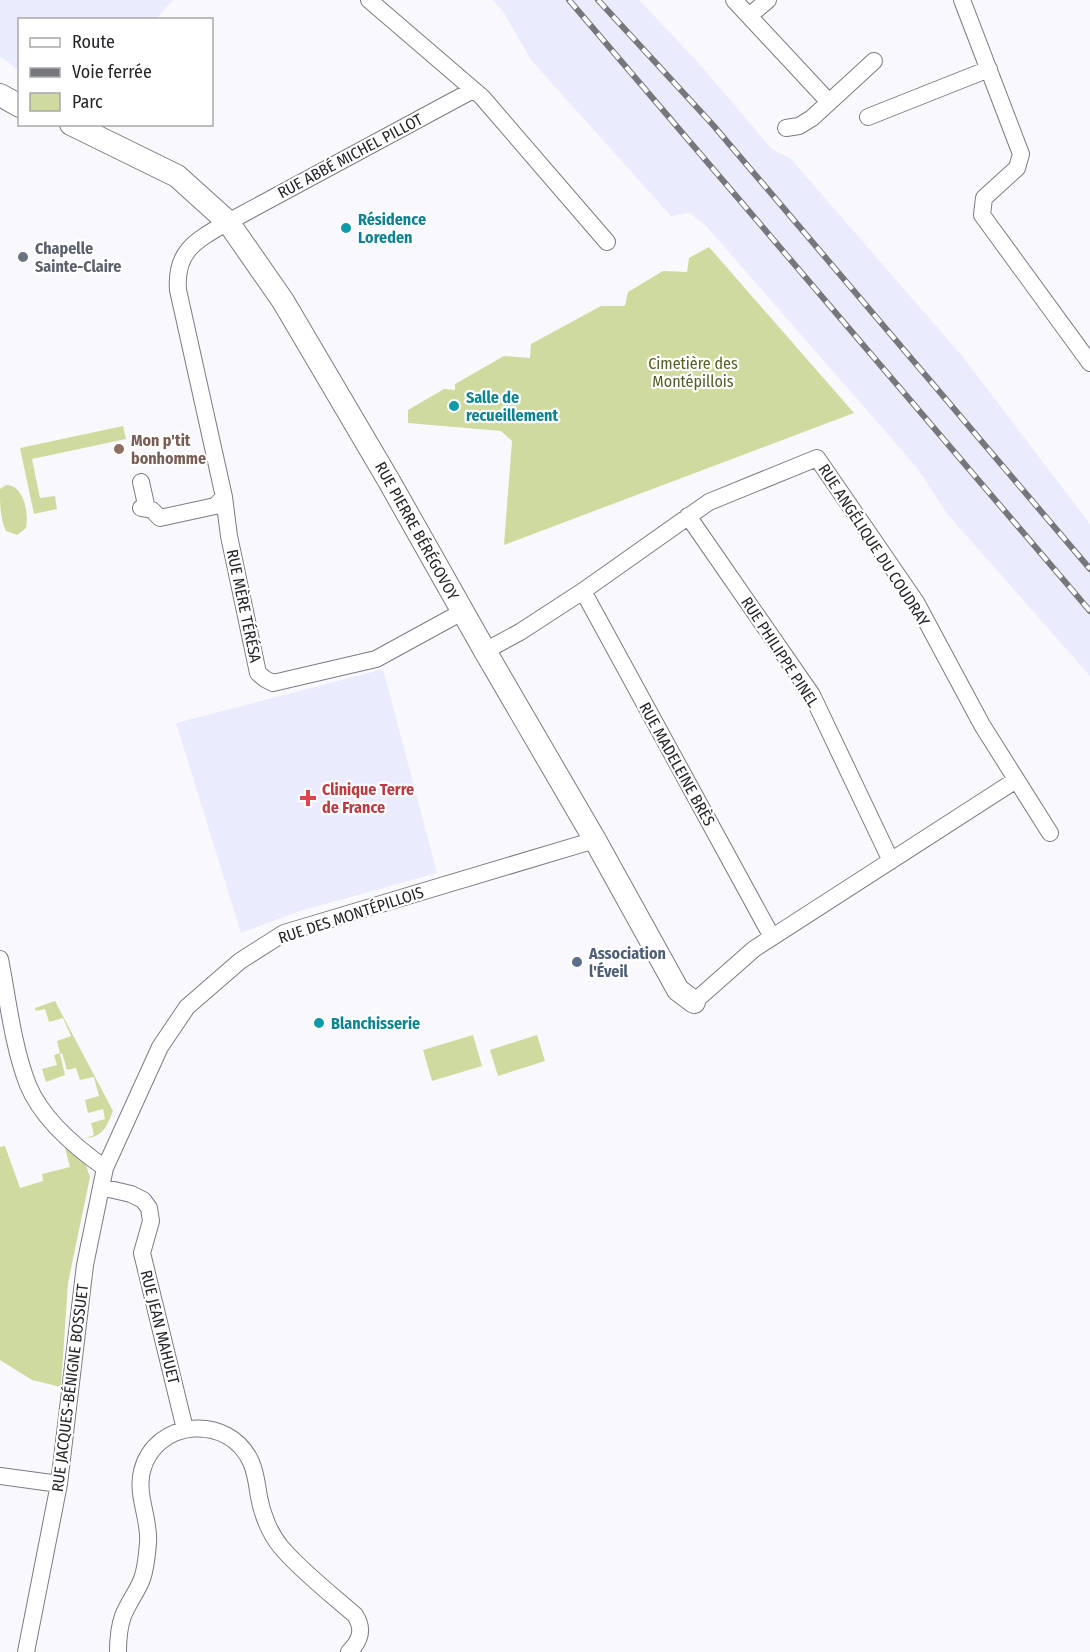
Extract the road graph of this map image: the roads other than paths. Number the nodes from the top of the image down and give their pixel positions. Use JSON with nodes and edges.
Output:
{"nodes":[{"id":1,"x":369,"y":0,"type":"edge"},
{"id":2,"x":734,"y":0,"type":"edge"},
{"id":3,"x":768,"y":0,"type":"edge"},
{"id":4,"x":962,"y":0,"type":"edge"},
{"id":5,"x":749,"y":16,"type":"junction"},
{"id":6,"x":874,"y":61,"type":"dead end"},
{"id":7,"x":989,"y":69,"type":"junction"},
{"id":8,"x":0,"y":79,"type":"edge"},
{"id":9,"x":18,"y":89,"type":"edge"},
{"id":10,"x":473,"y":90,"type":"junction"},
{"id":11,"x":0,"y":95,"type":"edge"},
{"id":12,"x":829,"y":102,"type":"junction"},
{"id":13,"x":18,"y":105,"type":"edge"},
{"id":14,"x":868,"y":117,"type":"dead end"},
{"id":15,"x":75,"y":126,"type":"edge"},
{"id":16,"x":786,"y":128,"type":"dead end"},
{"id":17,"x":228,"y":222,"type":"junction"},
{"id":18,"x":606,"y":242,"type":"dead end"},
{"id":19,"x":1090,"y":363,"type":"edge"},
{"id":20,"x":141,"y":482,"type":"dead end"},
{"id":21,"x":224,"y":497,"type":"junction"},
{"id":22,"x":688,"y":516,"type":"junction"},
{"id":23,"x":583,"y":591,"type":"junction"},
{"id":24,"x":462,"y":612,"type":"junction"},
{"id":25,"x":485,"y":651,"type":"junction"},
{"id":26,"x":1016,"y":780,"type":"junction"},
{"id":27,"x":1050,"y":833,"type":"dead end"},
{"id":28,"x":595,"y":840,"type":"junction"},
{"id":29,"x":891,"y":861,"type":"junction"},
{"id":30,"x":772,"y":937,"type":"junction"},
{"id":31,"x":0,"y":959,"type":"edge"},
{"id":32,"x":694,"y":1002,"type":"joint"},
{"id":33,"x":123,"y":1126,"type":"joint"},
{"id":34,"x":105,"y":1168,"type":"junction"},
{"id":35,"x":101,"y":1187,"type":"junction"},
{"id":36,"x":185,"y":1429,"type":"junction"},
{"id":37,"x":0,"y":1476,"type":"edge"},
{"id":38,"x":59,"y":1484,"type":"junction"},
{"id":39,"x":26,"y":1652,"type":"edge"},
{"id":40,"x":118,"y":1652,"type":"edge"},
{"id":41,"x":350,"y":1652,"type":"edge"}],
"edges":[{"from":1,"to":10,"type":"street"},
{"from":2,"to":5,"type":"street"},
{"from":3,"to":5,"type":"street"},
{"from":4,"to":7,"type":"street"},
{"from":5,"to":12,"type":"street"},
{"from":6,"to":12,"type":"street"},
{"from":7,"to":14,"type":"street"},
{"from":7,"to":19,"type":"street"},
{"from":8,"to":9,"type":"street"},
{"from":10,"to":17,"type":"street","name":"RUE ABBÉ MICHEL PILLOT"},
{"from":10,"to":18,"type":"street"},
{"from":11,"to":13,"type":"street"},
{"from":12,"to":16,"type":"street"},
{"from":15,"to":17,"type":"street","name":"RUE PIERRE BÉRÉGOVOY"},
{"from":17,"to":21,"type":"street","name":"RUE MÈRE TÉRÉSA"},
{"from":17,"to":24,"type":"street","name":"RUE PIERRE BÉRÉGOVOY"},
{"from":20,"to":21,"type":"street"},
{"from":21,"to":24,"type":"street","name":"RUE MÈRE TÉRÉSA"},
{"from":22,"to":23,"type":"street","name":"RUE ANGÉLIQUE DU COUDRAY"},
{"from":22,"to":26,"type":"street","name":"RUE ANGÉLIQUE DU COUDRAY"},
{"from":22,"to":29,"type":"street","name":"RUE PHILIPPE PINEL"},
{"from":23,"to":25,"type":"street","name":"RUE ANGÉLIQUE DU COUDRAY"},
{"from":23,"to":30,"type":"street","name":"RUE MADELEINE BRÈS"},
{"from":24,"to":25,"type":"street","name":"RUE PIERRE BÉRÉGOVOY"},
{"from":25,"to":28,"type":"street","name":"RUE PIERRE BÉRÉGOVOY"},
{"from":26,"to":27,"type":"street","name":"RUE ANGÉLIQUE DU COUDRAY"},
{"from":26,"to":29,"type":"street"},
{"from":28,"to":32,"type":"street","name":"RUE PIERRE BÉRÉGOVOY"},
{"from":28,"to":33,"type":"street","name":"RUE DES MONTÉPILLOIS"},
{"from":29,"to":30,"type":"street"},
{"from":30,"to":32,"type":"street"},
{"from":31,"to":34,"type":"street"},
{"from":33,"to":34,"type":"street","name":"RUE JACQUES-BÉNIGNE BOSSUET"},
{"from":34,"to":35,"type":"street","name":"RUE JACQUES-BÉNIGNE BOSSUET"},
{"from":35,"to":36,"type":"street","name":"RUE JEAN MAHUET"},
{"from":35,"to":38,"type":"street","name":"RUE JACQUES-BÉNIGNE BOSSUET"},
{"from":36,"to":40,"type":"street"},
{"from":36,"to":41,"type":"street"},
{"from":37,"to":38,"type":"street"},
{"from":38,"to":39,"type":"street","name":"RUE JACQUES-BÉNIGNE BOSSUET"}]}
